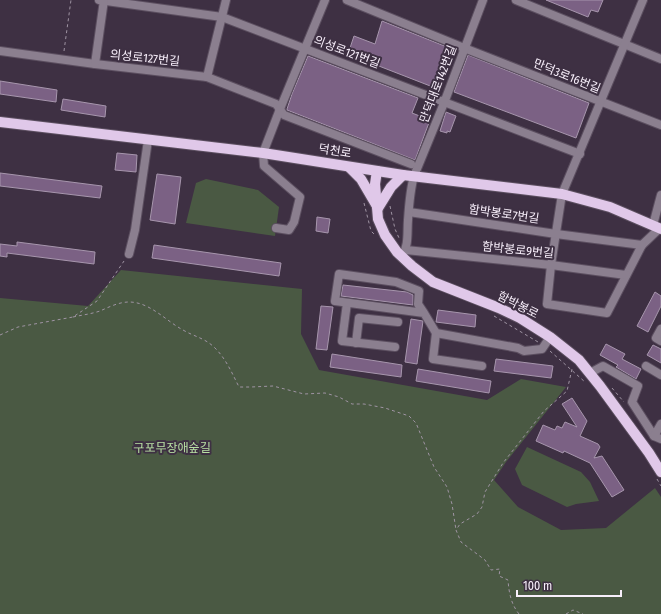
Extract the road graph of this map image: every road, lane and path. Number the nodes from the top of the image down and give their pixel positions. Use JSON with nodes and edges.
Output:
{"nodes":[{"id":1,"x":71,"y":0,"type":"edge"},
{"id":2,"x":102,"y":0,"type":"edge"},
{"id":3,"x":226,"y":0,"type":"edge"},
{"id":4,"x":325,"y":0,"type":"edge"},
{"id":5,"x":347,"y":0,"type":"edge"},
{"id":6,"x":483,"y":0,"type":"edge"},
{"id":7,"x":516,"y":0,"type":"edge"},
{"id":8,"x":643,"y":0,"type":"edge"},
{"id":9,"x":222,"y":17,"type":"junction"},
{"id":10,"x":625,"y":44,"type":"junction"},
{"id":11,"x":464,"y":48,"type":"junction"},
{"id":12,"x":305,"y":49,"type":"junction"},
{"id":13,"x":0,"y":52,"type":"edge"},
{"id":14,"x":661,"y":59,"type":"edge"},
{"id":15,"x":62,"y":60,"type":"junction"},
{"id":16,"x":95,"y":64,"type":"junction"},
{"id":17,"x":207,"y":77,"type":"junction"},
{"id":18,"x":601,"y":102,"type":"junction"},
{"id":19,"x":444,"y":103,"type":"junction"},
{"id":20,"x":280,"y":109,"type":"junction"},
{"id":21,"x":0,"y":122,"type":"edge"},
{"id":22,"x":661,"y":125,"type":"edge"},
{"id":23,"x":148,"y":140,"type":"junction"},
{"id":24,"x":263,"y":153,"type":"junction"},
{"id":25,"x":580,"y":154,"type":"junction"},
{"id":26,"x":411,"y":164,"type":"dead end"},
{"id":27,"x":349,"y":166,"type":"junction"},
{"id":28,"x":377,"y":171,"type":"junction"},
{"id":29,"x":403,"y":175,"type":"junction"},
{"id":30,"x":414,"y":176,"type":"junction"},
{"id":31,"x":562,"y":194,"type":"junction"},
{"id":32,"x":661,"y":195,"type":"edge"},
{"id":33,"x":364,"y":202,"type":"dead end"},
{"id":34,"x":390,"y":202,"type":"dead end"},
{"id":35,"x":378,"y":208,"type":"junction"},
{"id":36,"x":408,"y":212,"type":"junction"},
{"id":37,"x":276,"y":228,"type":"dead end"},
{"id":38,"x":658,"y":228,"type":"edge"},
{"id":39,"x":556,"y":234,"type":"junction"},
{"id":40,"x":375,"y":235,"type":"dead end"},
{"id":41,"x":642,"y":245,"type":"junction"},
{"id":42,"x":404,"y":253,"type":"junction"},
{"id":43,"x":129,"y":254,"type":"joint"},
{"id":44,"x":551,"y":265,"type":"junction"},
{"id":45,"x":626,"y":275,"type":"junction"},
{"id":46,"x":347,"y":303,"type":"junction"},
{"id":47,"x":424,"y":313,"type":"junction"},
{"id":48,"x":489,"y":313,"type":"dead end"},
{"id":49,"x":73,"y":318,"type":"junction"},
{"id":50,"x":398,"y":322,"type":"dead end"},
{"id":51,"x":661,"y":329,"type":"edge"},
{"id":52,"x":436,"y":333,"type":"junction"},
{"id":53,"x":0,"y":335,"type":"edge"},
{"id":54,"x":550,"y":337,"type":"junction"},
{"id":55,"x":356,"y":342,"type":"junction"},
{"id":56,"x":661,"y":342,"type":"edge"},
{"id":57,"x":544,"y":346,"type":"junction"},
{"id":58,"x":395,"y":347,"type":"dead end"},
{"id":59,"x":482,"y":366,"type":"dead end"},
{"id":60,"x":646,"y":366,"type":"dead end"},
{"id":61,"x":572,"y":369,"type":"junction"},
{"id":62,"x":590,"y":373,"type":"junction"},
{"id":63,"x":661,"y":375,"type":"edge"},
{"id":64,"x":589,"y":386,"type":"dead end"},
{"id":65,"x":661,"y":424,"type":"edge"},
{"id":66,"x":658,"y":438,"type":"edge"},
{"id":67,"x":659,"y":475,"type":"edge"},
{"id":68,"x":661,"y":486,"type":"edge"},
{"id":69,"x":456,"y":530,"type":"junction"},
{"id":70,"x":519,"y":614,"type":"edge"},
{"id":71,"x":566,"y":614,"type":"edge"},
{"id":72,"x":583,"y":614,"type":"edge"}],
"edges":[{"from":1,"to":15,"type":"path"},
{"from":2,"to":9,"type":"street","name":"의성로121번길"},
{"from":2,"to":16,"type":"street"},
{"from":3,"to":9,"type":"street"},
{"from":4,"to":12,"type":"street"},
{"from":5,"to":11,"type":"street","name":"만덕3로16번길"},
{"from":6,"to":11,"type":"street","name":"만덕대로142번길"},
{"from":7,"to":10,"type":"street"},
{"from":8,"to":10,"type":"street"},
{"from":9,"to":12,"type":"street","name":"의성로121번길"},
{"from":9,"to":17,"type":"street"},
{"from":10,"to":14,"type":"street"},
{"from":10,"to":18,"type":"street"},
{"from":11,"to":18,"type":"street","name":"만덕3로16번길"},
{"from":11,"to":19,"type":"street","name":"만덕대로142번길"},
{"from":12,"to":19,"type":"street","name":"의성로121번길"},
{"from":12,"to":20,"type":"street"},
{"from":13,"to":15,"type":"street","name":"의성로127번길"},
{"from":15,"to":16,"type":"street","name":"의성로127번길"},
{"from":16,"to":17,"type":"street","name":"의성로127번길"},
{"from":17,"to":20,"type":"street","name":"의성로127번길"},
{"from":18,"to":22,"type":"street","name":"만덕3로16번길"},
{"from":18,"to":25,"type":"street"},
{"from":19,"to":25,"type":"street","name":"의성로121번길"},
{"from":19,"to":30,"type":"street","name":"만덕대로142번길"},
{"from":20,"to":24,"type":"street"},
{"from":20,"to":26,"type":"street","name":"의성로127번길"},
{"from":21,"to":23,"type":"main road","name":"덕천로"},
{"from":23,"to":24,"type":"main road","name":"덕천로"},
{"from":23,"to":43,"type":"street"},
{"from":24,"to":27,"type":"main road","name":"덕천로"},
{"from":24,"to":37,"type":"street"},
{"from":25,"to":31,"type":"street"},
{"from":27,"to":28,"type":"main road","name":"덕천로"},
{"from":27,"to":35,"type":"main road"},
{"from":28,"to":29,"type":"main road","name":"덕천로"},
{"from":28,"to":35,"type":"main road","name":"함박봉로"},
{"from":29,"to":30,"type":"main road","name":"덕천로"},
{"from":29,"to":35,"type":"main road"},
{"from":30,"to":31,"type":"main road","name":"덕천로"},
{"from":30,"to":36,"type":"street","name":"만덕대로142번길"},
{"from":31,"to":38,"type":"main road","name":"덕천로"},
{"from":31,"to":39,"type":"street"},
{"from":32,"to":38,"type":"street"},
{"from":33,"to":40,"type":"path"},
{"from":34,"to":42,"type":"path"},
{"from":35,"to":42,"type":"main road","name":"함박봉로"},
{"from":36,"to":39,"type":"street","name":"함박봉로7번길"},
{"from":36,"to":42,"type":"street"},
{"from":38,"to":41,"type":"street"},
{"from":39,"to":41,"type":"street","name":"함박봉로7번길"},
{"from":39,"to":44,"type":"street"},
{"from":41,"to":45,"type":"street"},
{"from":42,"to":44,"type":"street","name":"함박봉로9번길"},
{"from":42,"to":54,"type":"main road","name":"함박봉로"},
{"from":43,"to":49,"type":"path"},
{"from":44,"to":45,"type":"street","name":"함박봉로9번길"},
{"from":44,"to":45,"type":"street"},
{"from":46,"to":47,"type":"street"},
{"from":46,"to":47,"type":"street"},
{"from":46,"to":55,"type":"street"},
{"from":47,"to":52,"type":"street"},
{"from":48,"to":57,"type":"path"},
{"from":49,"to":53,"type":"path"},
{"from":49,"to":69,"type":"path"},
{"from":50,"to":55,"type":"street"},
{"from":51,"to":56,"type":"street"},
{"from":52,"to":57,"type":"street"},
{"from":52,"to":59,"type":"street"},
{"from":54,"to":57,"type":"street"},
{"from":54,"to":62,"type":"main road","name":"함박봉로"},
{"from":55,"to":58,"type":"street"},
{"from":57,"to":61,"type":"path"},
{"from":60,"to":63,"type":"street"},
{"from":61,"to":64,"type":"path"},
{"from":61,"to":69,"type":"path"},
{"from":62,"to":66,"type":"street"},
{"from":62,"to":67,"type":"main road","name":"함박봉로"},
{"from":65,"to":66,"type":"street"},
{"from":67,"to":68,"type":"path"},
{"from":69,"to":70,"type":"path"},
{"from":71,"to":72,"type":"path"}]}
